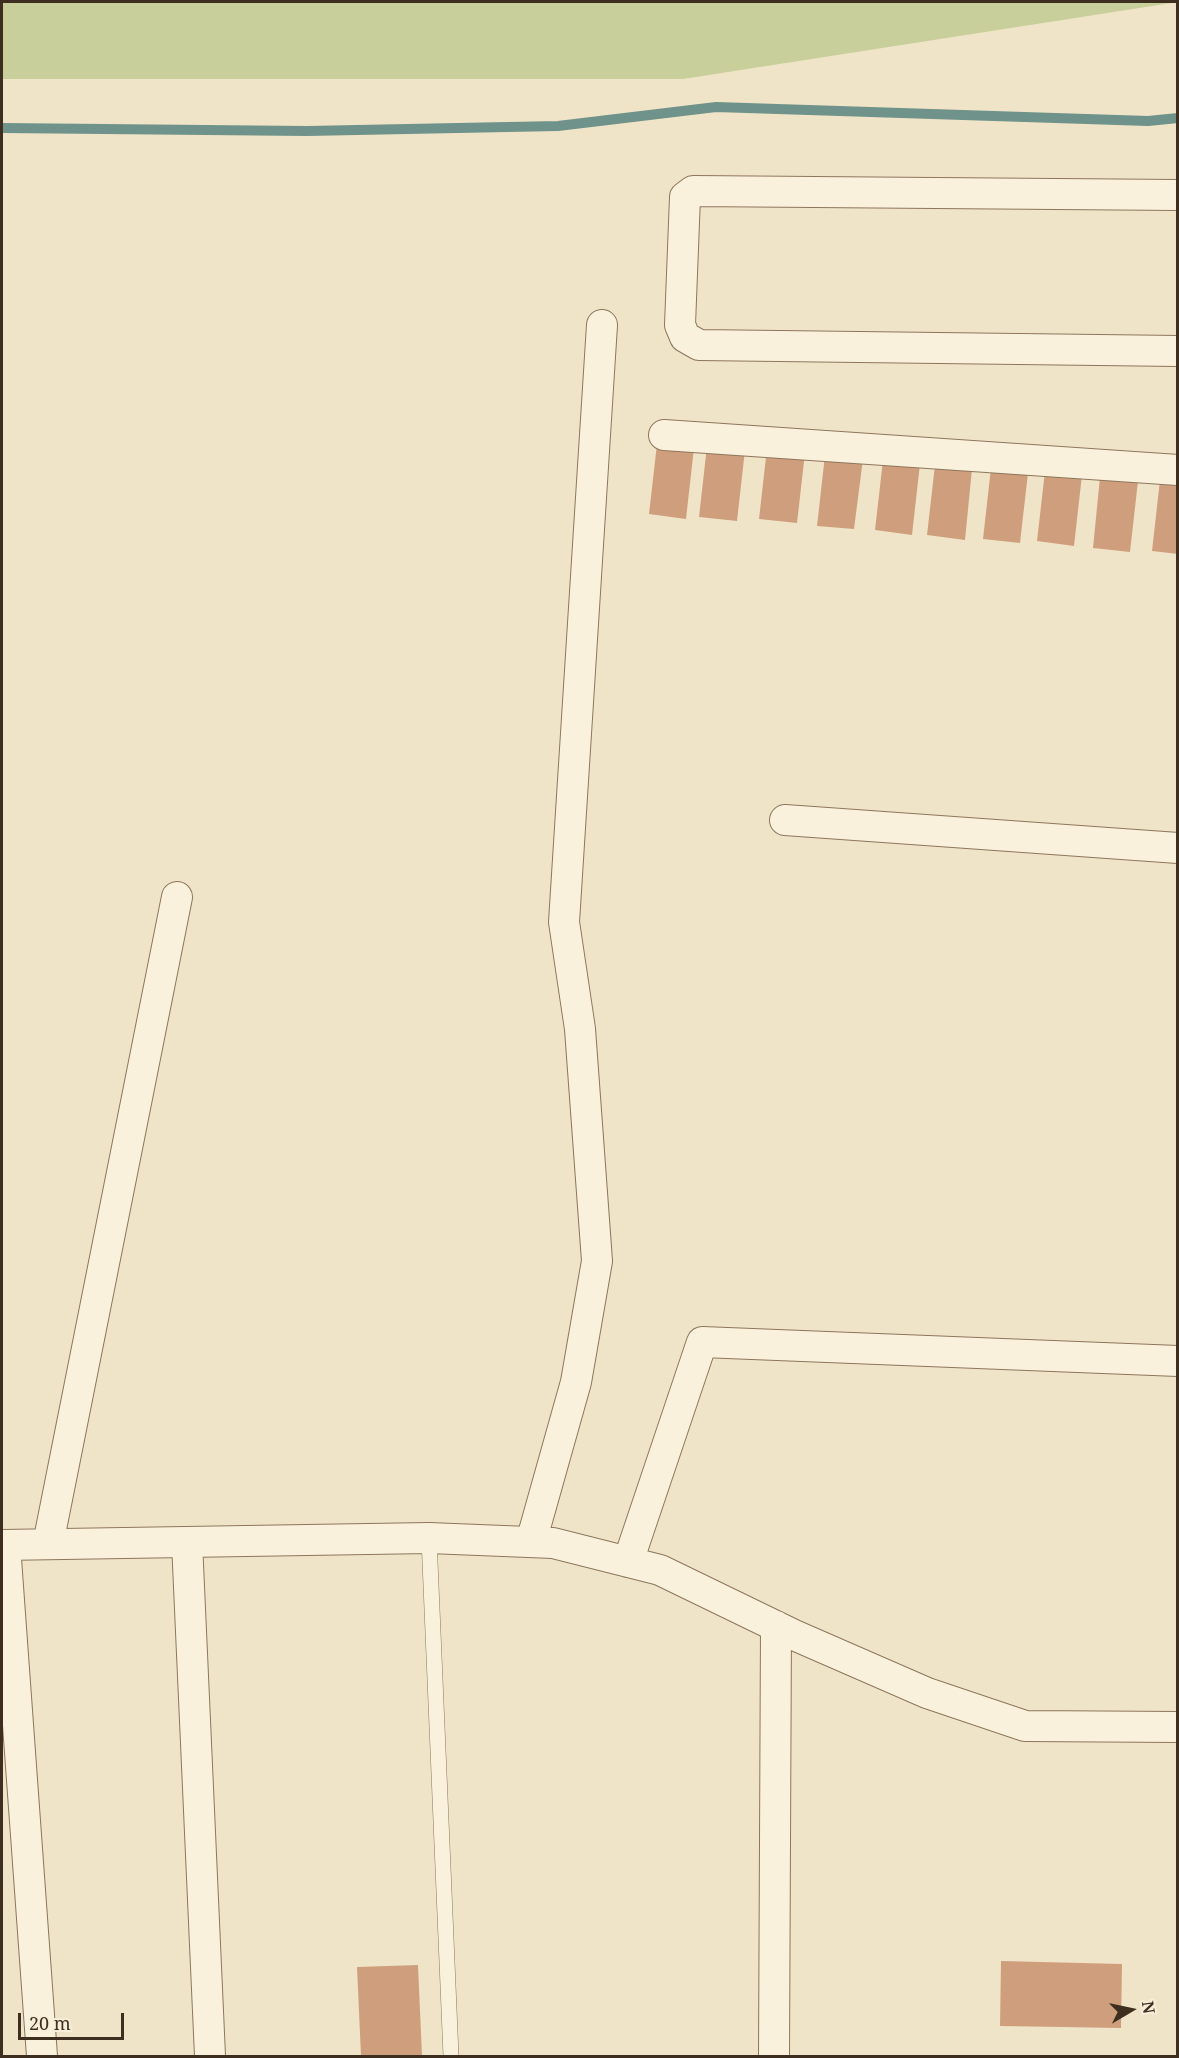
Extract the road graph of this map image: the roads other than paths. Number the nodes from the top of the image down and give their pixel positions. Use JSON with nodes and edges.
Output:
{"nodes":[{"id":1,"x":1178,"y":195,"type":"edge"},
{"id":2,"x":602,"y":326,"type":"dead end"},
{"id":3,"x":1178,"y":351,"type":"edge"},
{"id":4,"x":664,"y":435,"type":"dead end"},
{"id":5,"x":1178,"y":470,"type":"edge"},
{"id":6,"x":785,"y":820,"type":"dead end"},
{"id":7,"x":1178,"y":849,"type":"edge"},
{"id":8,"x":177,"y":897,"type":"dead end"},
{"id":9,"x":1178,"y":1361,"type":"edge"},
{"id":10,"x":429,"y":1538,"type":"junction"},
{"id":11,"x":187,"y":1542,"type":"junction"},
{"id":12,"x":531,"y":1542,"type":"junction"},
{"id":13,"x":48,"y":1544,"type":"junction"},
{"id":14,"x":3,"y":1545,"type":"edge"},
{"id":15,"x":628,"y":1562,"type":"junction"},
{"id":16,"x":776,"y":1626,"type":"junction"},
{"id":17,"x":1178,"y":1727,"type":"edge"},
{"id":18,"x":42,"y":2056,"type":"edge"},
{"id":19,"x":210,"y":2056,"type":"edge"},
{"id":20,"x":451,"y":2056,"type":"edge"},
{"id":21,"x":774,"y":2056,"type":"edge"}],
"edges":[{"from":1,"to":3,"type":"street"},
{"from":2,"to":12,"type":"street"},
{"from":4,"to":5,"type":"street"},
{"from":6,"to":7,"type":"street"},
{"from":8,"to":13,"type":"street"},
{"from":9,"to":15,"type":"street"},
{"from":10,"to":11,"type":"street"},
{"from":10,"to":12,"type":"street"},
{"from":10,"to":20,"type":"lane"},
{"from":11,"to":13,"type":"street"},
{"from":11,"to":19,"type":"street"},
{"from":12,"to":15,"type":"street"},
{"from":13,"to":14,"type":"street"},
{"from":14,"to":18,"type":"street"},
{"from":15,"to":16,"type":"street"},
{"from":16,"to":17,"type":"street"},
{"from":16,"to":21,"type":"street"}]}
